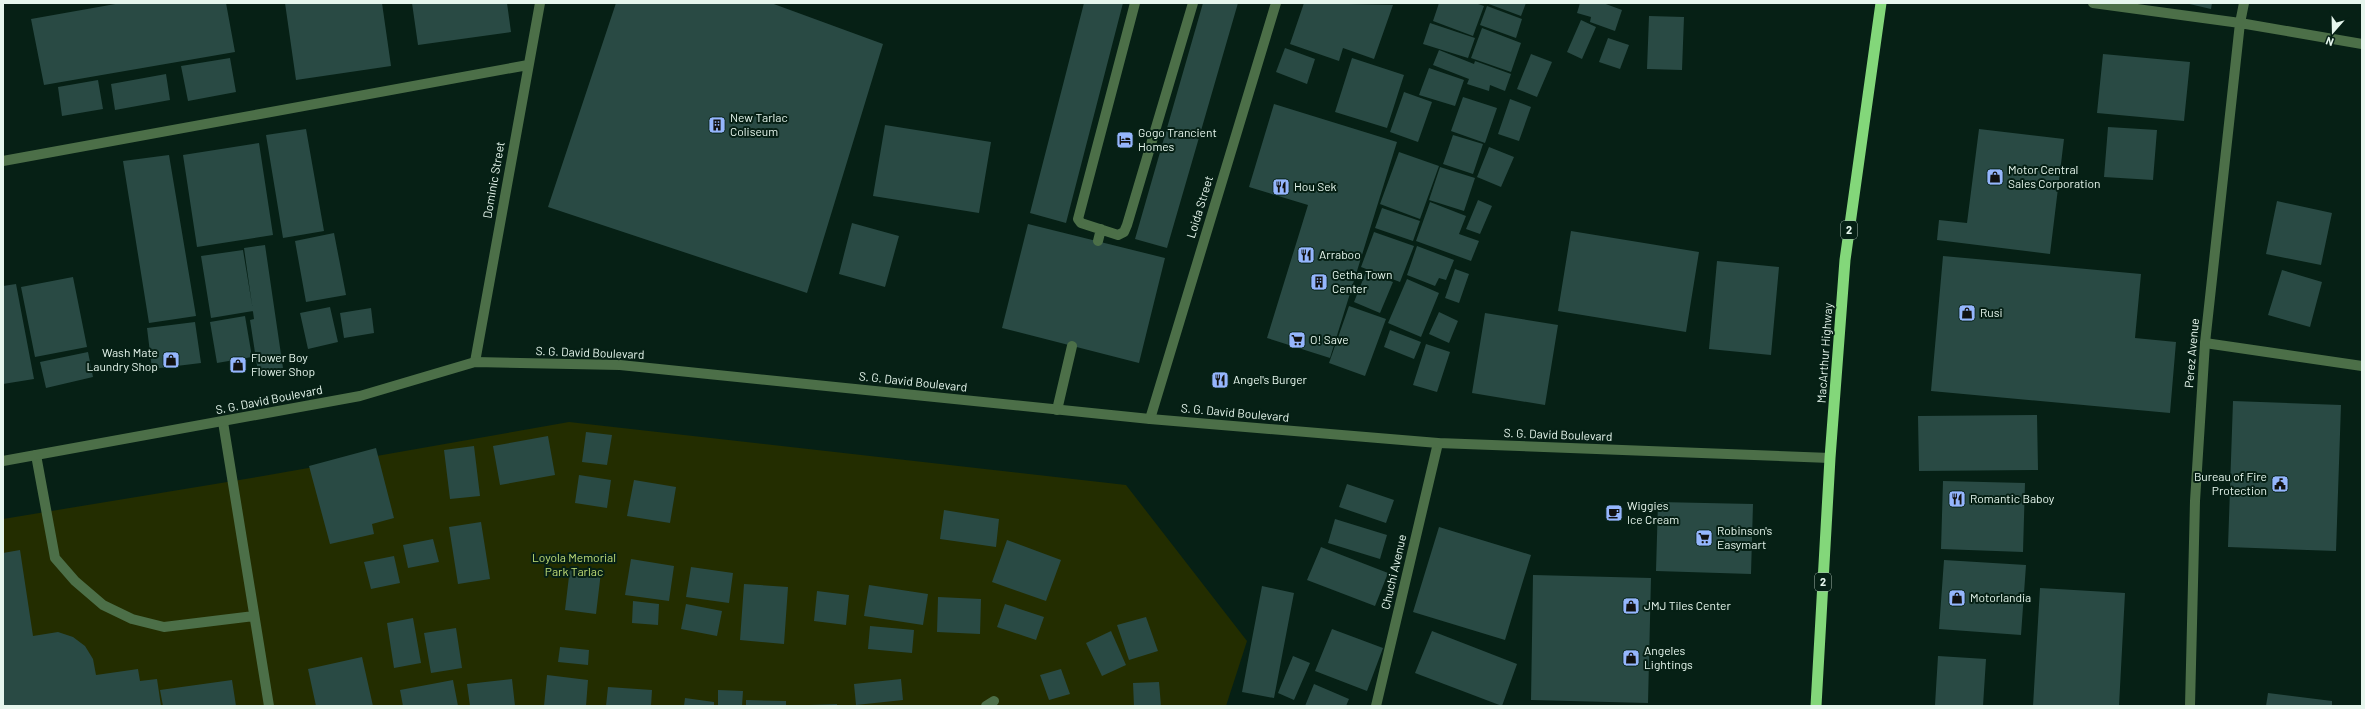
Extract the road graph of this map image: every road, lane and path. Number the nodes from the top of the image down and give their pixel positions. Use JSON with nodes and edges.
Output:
{"nodes":[{"id":1,"x":540,"y":3,"type":"edge"},
{"id":2,"x":1135,"y":3,"type":"edge"},
{"id":3,"x":1193,"y":3,"type":"edge"},
{"id":4,"x":1276,"y":3,"type":"edge"},
{"id":5,"x":1881,"y":3,"type":"edge"},
{"id":6,"x":2093,"y":3,"type":"edge"},
{"id":7,"x":2244,"y":3,"type":"edge"},
{"id":8,"x":2240,"y":23,"type":"junction"},
{"id":9,"x":2362,"y":44,"type":"edge"},
{"id":10,"x":528,"y":65,"type":"junction"},
{"id":11,"x":3,"y":161,"type":"edge"},
{"id":12,"x":1101,"y":229,"type":"junction"},
{"id":13,"x":1098,"y":241,"type":"dead end"},
{"id":14,"x":2205,"y":343,"type":"junction"},
{"id":15,"x":1072,"y":346,"type":"dead end"},
{"id":16,"x":475,"y":362,"type":"junction"},
{"id":17,"x":2362,"y":366,"type":"edge"},
{"id":18,"x":1057,"y":410,"type":"junction"},
{"id":19,"x":1150,"y":419,"type":"junction"},
{"id":20,"x":223,"y":422,"type":"junction"},
{"id":21,"x":1438,"y":443,"type":"junction"},
{"id":22,"x":36,"y":455,"type":"junction"},
{"id":23,"x":1830,"y":458,"type":"junction"},
{"id":24,"x":3,"y":461,"type":"edge"},
{"id":25,"x":254,"y":616,"type":"junction"},
{"id":26,"x":269,"y":706,"type":"edge"},
{"id":27,"x":1376,"y":706,"type":"edge"},
{"id":28,"x":1816,"y":706,"type":"edge"},
{"id":29,"x":2190,"y":706,"type":"edge"}],
"edges":[{"from":1,"to":10,"type":"street","name":"Dominic Street"},
{"from":2,"to":12,"type":"street"},
{"from":3,"to":12,"type":"street"},
{"from":4,"to":19,"type":"street","name":"Loida Street"},
{"from":5,"to":23,"type":"highway","name":"MacArthur Highway","number":"2"},
{"from":6,"to":8,"type":"street"},
{"from":7,"to":8,"type":"street","name":"Perez Avenue"},
{"from":8,"to":9,"type":"street"},
{"from":8,"to":14,"type":"street","name":"Perez Avenue"},
{"from":10,"to":11,"type":"street"},
{"from":10,"to":16,"type":"street","name":"Dominic Street"},
{"from":12,"to":13,"type":"street"},
{"from":14,"to":17,"type":"street"},
{"from":14,"to":29,"type":"street","name":"Perez Avenue"},
{"from":15,"to":18,"type":"street"},
{"from":16,"to":18,"type":"street","name":"S. G. David Boulevard"},
{"from":16,"to":20,"type":"street","name":"S. G. David Boulevard"},
{"from":18,"to":19,"type":"street","name":"S. G. David Boulevard"},
{"from":19,"to":21,"type":"street","name":"S. G. David Boulevard"},
{"from":20,"to":22,"type":"street","name":"S. G. David Boulevard"},
{"from":20,"to":25,"type":"street"},
{"from":21,"to":23,"type":"street","name":"S. G. David Boulevard"},
{"from":21,"to":27,"type":"street","name":"Chuchi Avenue"},
{"from":22,"to":24,"type":"street","name":"S. G. David Boulevard"},
{"from":22,"to":25,"type":"street"},
{"from":23,"to":28,"type":"highway","name":"MacArthur Highway","number":"2"},
{"from":25,"to":26,"type":"street"}]}
